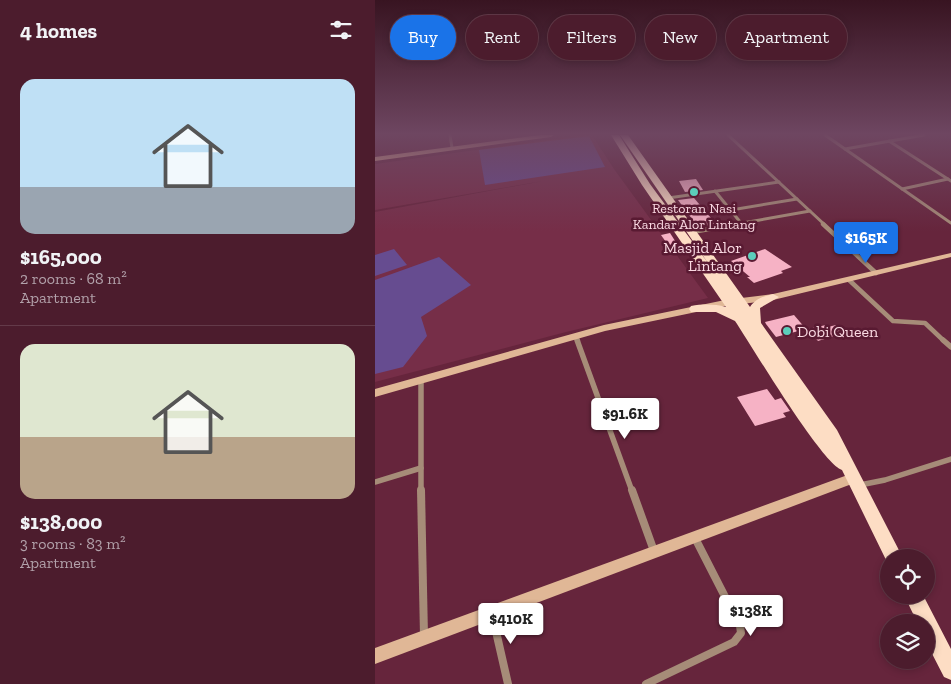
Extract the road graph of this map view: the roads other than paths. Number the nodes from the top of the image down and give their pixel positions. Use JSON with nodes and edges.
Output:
{"nodes":[{"id":1,"x":636,"y":167,"type":"edge"},
{"id":2,"x":643,"y":167,"type":"edge"},
{"id":3,"x":762,"y":167,"type":"edge"},
{"id":4,"x":871,"y":167,"type":"edge"},
{"id":5,"x":931,"y":167,"type":"edge"},
{"id":6,"x":950,"y":179,"type":"edge"},
{"id":7,"x":779,"y":182,"type":"junction"},
{"id":8,"x":902,"y":189,"type":"junction"},
{"id":9,"x":715,"y":191,"type":"junction"},
{"id":10,"x":668,"y":198,"type":"junction"},
{"id":11,"x":797,"y":199,"type":"junction"},
{"id":12,"x":731,"y":210,"type":"junction"},
{"id":13,"x":811,"y":211,"type":"junction"},
{"id":14,"x":741,"y":223,"type":"junction"},
{"id":15,"x":951,"y":223,"type":"edge"},
{"id":16,"x":691,"y":232,"type":"junction"},
{"id":17,"x":951,"y":255,"type":"edge"},
{"id":18,"x":876,"y":273,"type":"junction"},
{"id":19,"x":849,"y":280,"type":"junction"},
{"id":20,"x":719,"y":288,"type":"junction"},
{"id":21,"x":773,"y":297,"type":"junction"},
{"id":22,"x":734,"y":298,"type":"junction"},
{"id":23,"x":757,"y":299,"type":"joint"},
{"id":24,"x":695,"y":308,"type":"junction"},
{"id":25,"x":749,"y":322,"type":"junction"},
{"id":26,"x":577,"y":336,"type":"junction"},
{"id":27,"x":951,"y":347,"type":"edge"},
{"id":28,"x":421,"y":380,"type":"junction"},
{"id":29,"x":375,"y":393,"type":"edge"},
{"id":30,"x":951,"y":459,"type":"edge"},
{"id":31,"x":421,"y":468,"type":"junction"},
{"id":32,"x":375,"y":482,"type":"edge"},
{"id":33,"x":855,"y":482,"type":"junction"},
{"id":34,"x":693,"y":536,"type":"junction"},
{"id":35,"x":889,"y":549,"type":"edge"},
{"id":36,"x":654,"y":551,"type":"junction"},
{"id":37,"x":918,"y":604,"type":"edge"},
{"id":38,"x":492,"y":611,"type":"junction"},
{"id":39,"x":424,"y":637,"type":"junction"},
{"id":40,"x":375,"y":656,"type":"edge"},
{"id":41,"x":951,"y":670,"type":"edge"},
{"id":42,"x":508,"y":684,"type":"edge"},
{"id":43,"x":646,"y":684,"type":"edge"}],
"edges":[{"from":1,"to":20,"type":"main road"},
{"from":2,"to":10,"type":"main road"},
{"from":3,"to":7,"type":"street"},
{"from":4,"to":8,"type":"street"},
{"from":5,"to":6,"type":"street"},
{"from":6,"to":8,"type":"street"},
{"from":7,"to":9,"type":"street"},
{"from":7,"to":11,"type":"street"},
{"from":8,"to":15,"type":"street"},
{"from":9,"to":10,"type":"street"},
{"from":9,"to":12,"type":"street"},
{"from":10,"to":16,"type":"main road"},
{"from":11,"to":12,"type":"street"},
{"from":11,"to":13,"type":"street"},
{"from":12,"to":14,"type":"street"},
{"from":13,"to":14,"type":"street"},
{"from":13,"to":18,"type":"street"},
{"from":14,"to":16,"type":"street"},
{"from":16,"to":22,"type":"main road"},
{"from":17,"to":18,"type":"street"},
{"from":18,"to":19,"type":"street"},
{"from":19,"to":21,"type":"street"},
{"from":19,"to":27,"type":"street"},
{"from":20,"to":22,"type":"main road"},
{"from":20,"to":24,"type":"main road"},
{"from":21,"to":23,"type":"street"},
{"from":21,"to":25,"type":"main road"},
{"from":22,"to":23,"type":"main road"},
{"from":22,"to":24,"type":"street"},
{"from":22,"to":25,"type":"main road"},
{"from":24,"to":25,"type":"main road"},
{"from":24,"to":26,"type":"street"},
{"from":25,"to":33,"type":"main road"},
{"from":26,"to":28,"type":"street"},
{"from":26,"to":36,"type":"street"},
{"from":28,"to":29,"type":"street"},
{"from":28,"to":31,"type":"street"},
{"from":30,"to":33,"type":"street"},
{"from":31,"to":32,"type":"street"},
{"from":31,"to":39,"type":"street"},
{"from":33,"to":34,"type":"street"},
{"from":33,"to":35,"type":"main road"},
{"from":34,"to":36,"type":"street"},
{"from":34,"to":43,"type":"street"},
{"from":36,"to":38,"type":"street"},
{"from":37,"to":41,"type":"main road"},
{"from":38,"to":39,"type":"street"},
{"from":38,"to":42,"type":"street"},
{"from":39,"to":40,"type":"street"}]}
